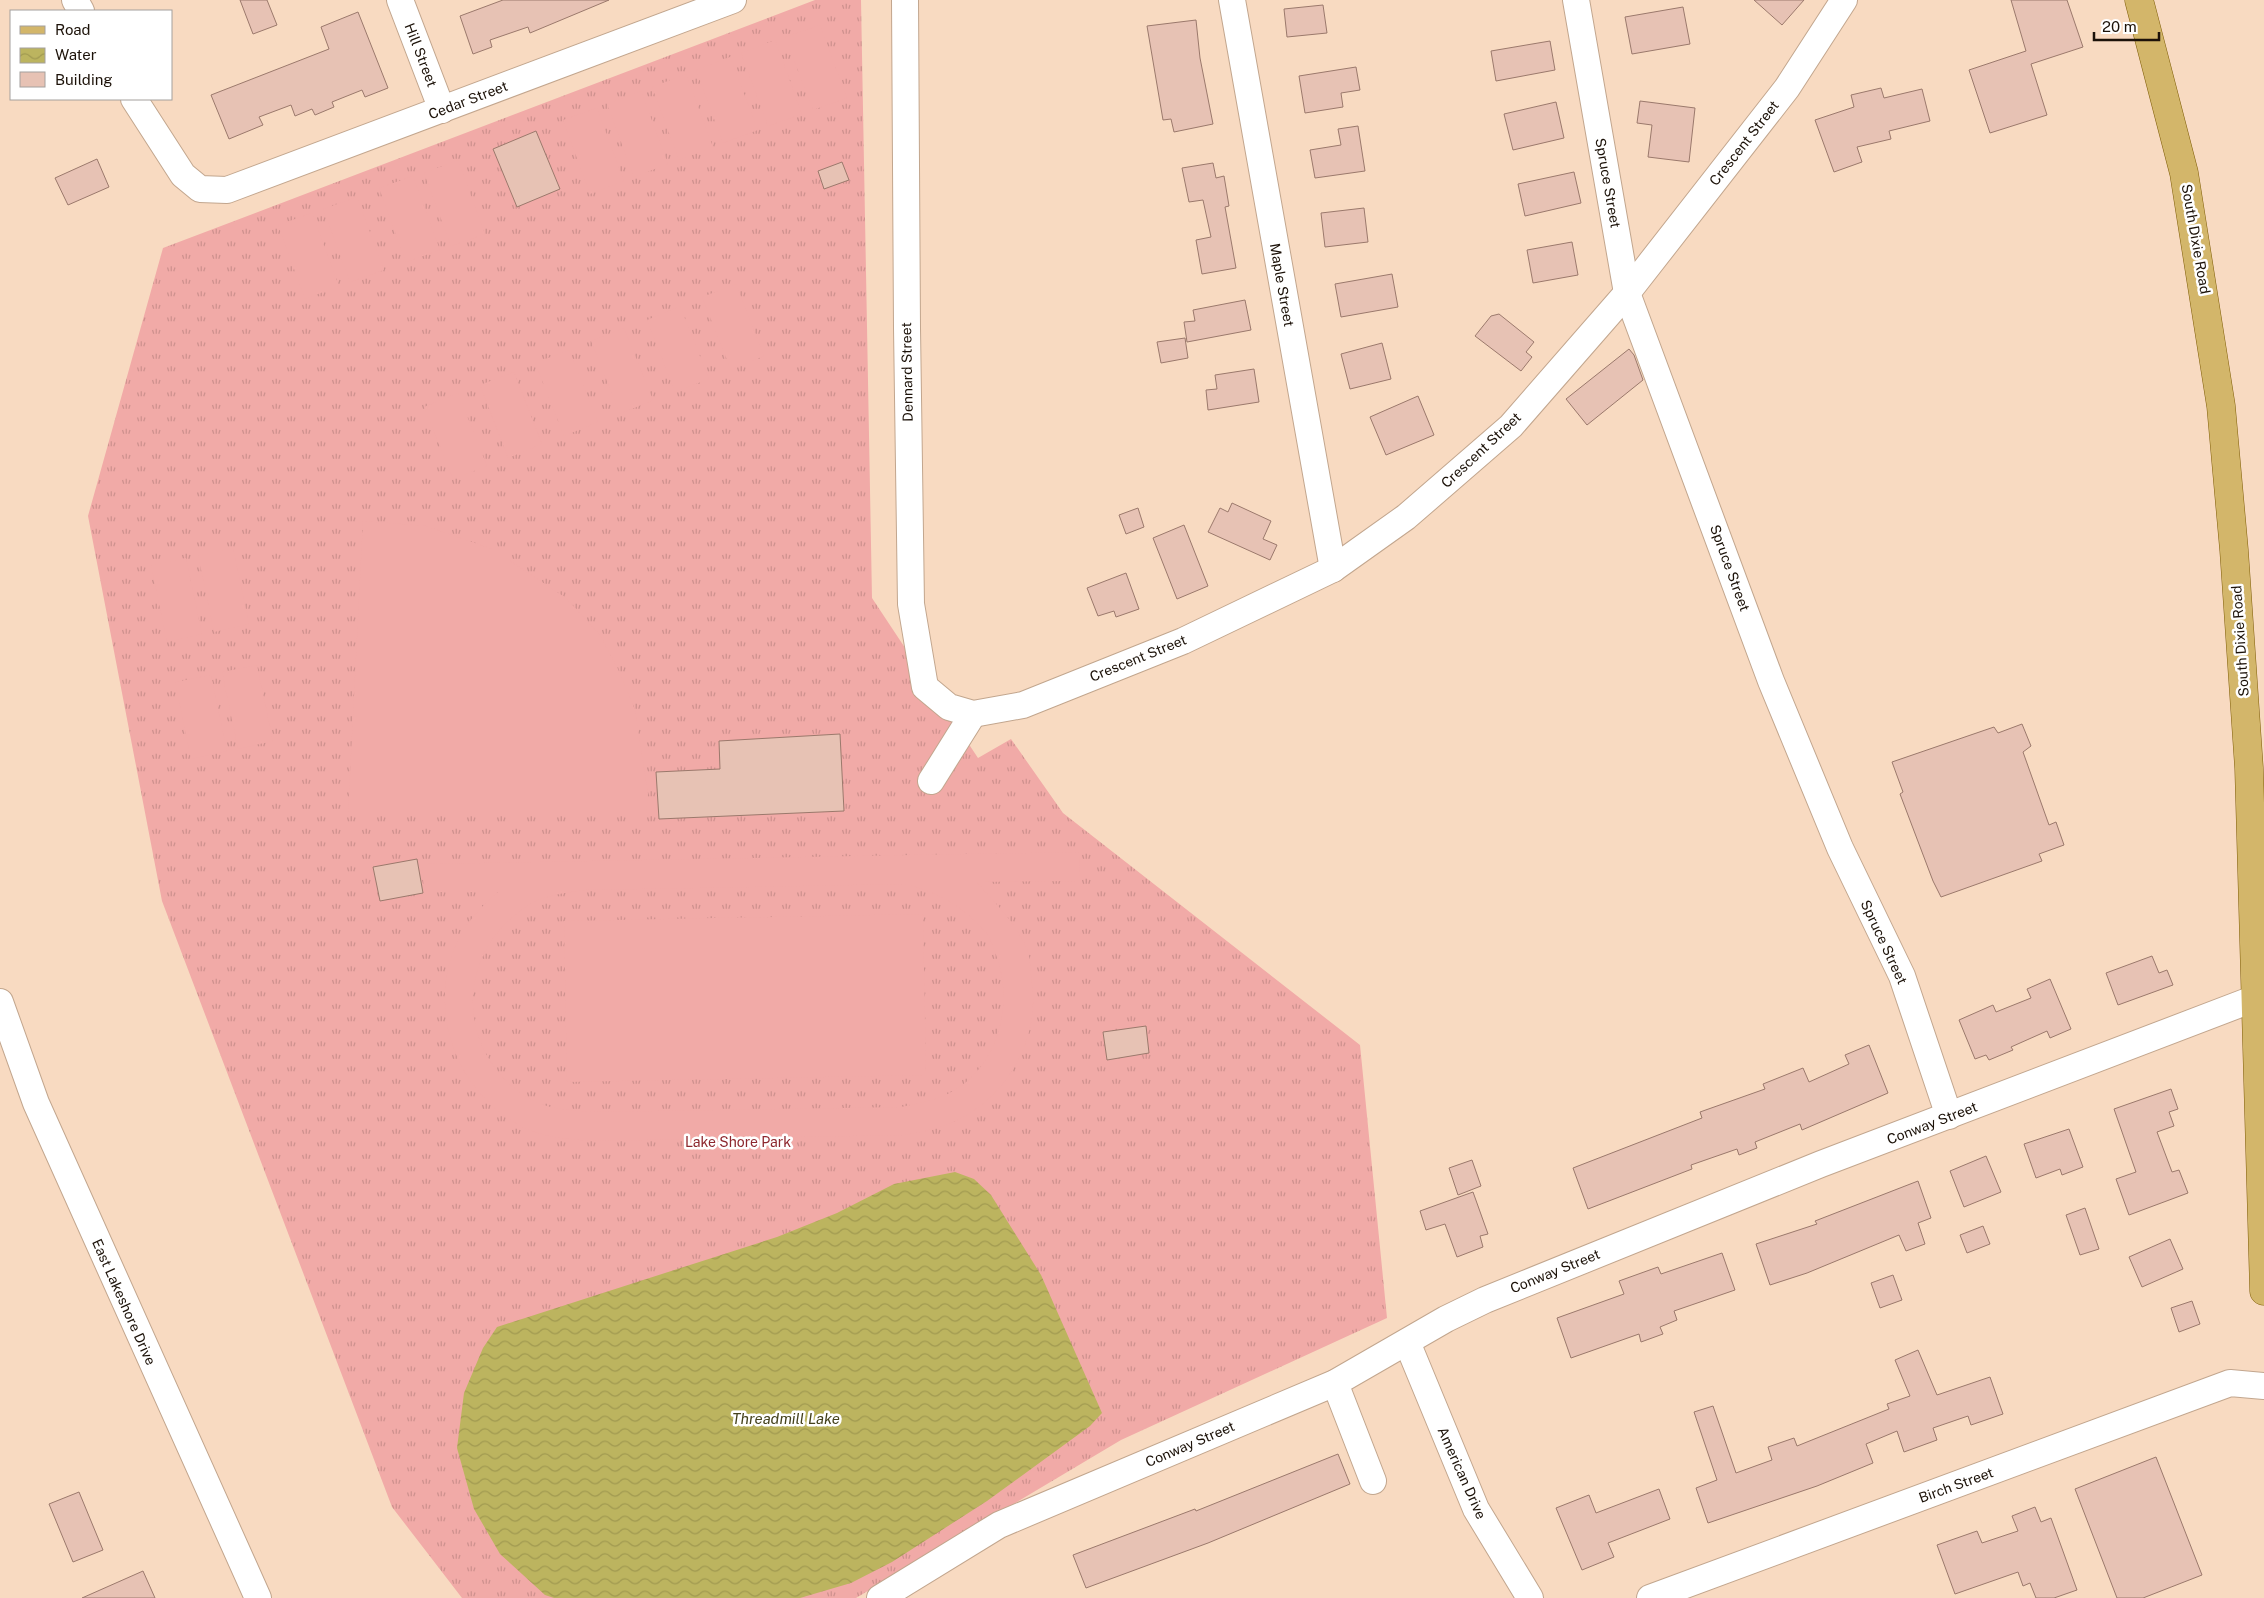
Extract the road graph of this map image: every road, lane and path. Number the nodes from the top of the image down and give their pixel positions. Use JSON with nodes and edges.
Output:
{"nodes":[{"id":1,"x":400,"y":0,"type":"edge"},
{"id":2,"x":733,"y":0,"type":"edge"},
{"id":3,"x":905,"y":0,"type":"edge"},
{"id":4,"x":1232,"y":0,"type":"edge"},
{"id":5,"x":1576,"y":0,"type":"edge"},
{"id":6,"x":1844,"y":0,"type":"edge"},
{"id":7,"x":2139,"y":0,"type":"edge"},
{"id":8,"x":135,"y":100,"type":"edge"},
{"id":9,"x":442,"y":110,"type":"junction"},
{"id":10,"x":1627,"y":293,"type":"junction"},
{"id":11,"x":1333,"y":569,"type":"junction"},
{"id":12,"x":974,"y":714,"type":"junction"},
{"id":13,"x":931,"y":782,"type":"dead end"},
{"id":14,"x":2256,"y":998,"type":"junction"},
{"id":15,"x":0,"y":1002,"type":"edge"},
{"id":16,"x":1949,"y":1116,"type":"junction"},
{"id":17,"x":2264,"y":1291,"type":"edge"},
{"id":18,"x":1407,"y":1342,"type":"junction"},
{"id":19,"x":1335,"y":1383,"type":"junction"},
{"id":20,"x":2264,"y":1386,"type":"edge"},
{"id":21,"x":1373,"y":1481,"type":"dead end"},
{"id":22,"x":258,"y":1598,"type":"edge"},
{"id":23,"x":880,"y":1598,"type":"edge"},
{"id":24,"x":1530,"y":1598,"type":"edge"},
{"id":25,"x":1650,"y":1598,"type":"edge"}],
"edges":[{"from":1,"to":9,"type":"street","name":"Hill Street"},
{"from":2,"to":9,"type":"street","name":"Cedar Street"},
{"from":3,"to":12,"type":"street","name":"Dennard Street"},
{"from":4,"to":11,"type":"street","name":"Maple Street"},
{"from":5,"to":10,"type":"street","name":"Spruce Street"},
{"from":6,"to":10,"type":"street","name":"Crescent Street"},
{"from":7,"to":14,"type":"main road","name":"South Dixie Road"},
{"from":8,"to":9,"type":"street","name":"Cedar Street"},
{"from":10,"to":11,"type":"street","name":"Crescent Street"},
{"from":10,"to":16,"type":"street","name":"Spruce Street"},
{"from":11,"to":12,"type":"street","name":"Crescent Street"},
{"from":12,"to":13,"type":"street"},
{"from":14,"to":16,"type":"street","name":"Conway Street"},
{"from":14,"to":17,"type":"main road","name":"South Dixie Road"},
{"from":15,"to":22,"type":"street","name":"East Lakeshore Drive"},
{"from":16,"to":18,"type":"street","name":"Conway Street"},
{"from":18,"to":19,"type":"street","name":"Conway Street"},
{"from":18,"to":24,"type":"street","name":"American Drive"},
{"from":19,"to":21,"type":"street"},
{"from":19,"to":23,"type":"street","name":"Conway Street"},
{"from":20,"to":25,"type":"street","name":"Birch Street"}]}
